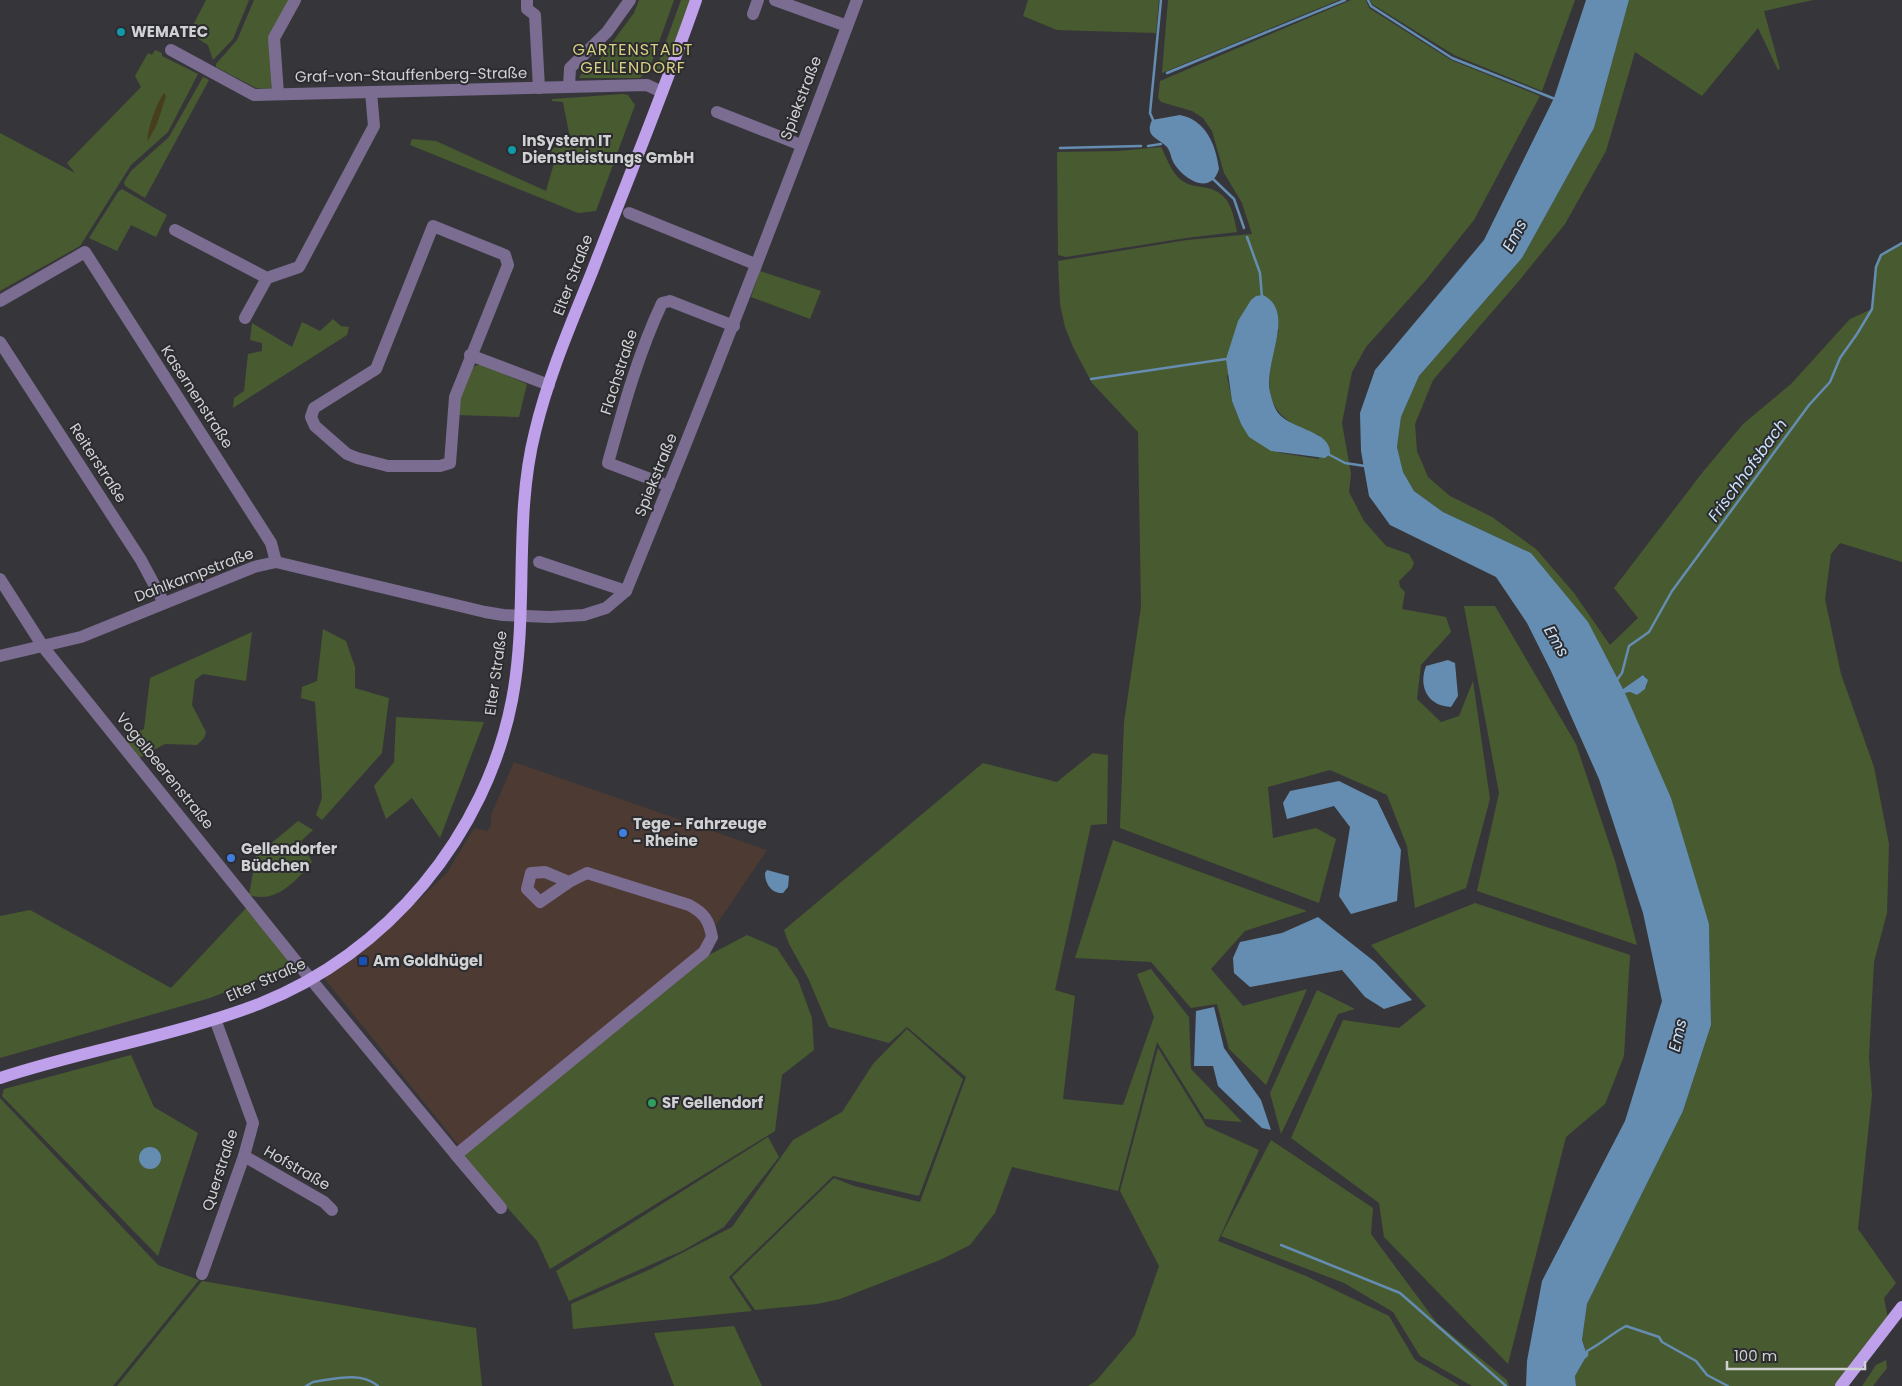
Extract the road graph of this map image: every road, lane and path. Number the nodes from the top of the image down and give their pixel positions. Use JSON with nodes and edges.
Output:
{"nodes":[{"id":1,"x":295,"y":0,"type":"edge"},
{"id":2,"x":527,"y":0,"type":"edge"},
{"id":3,"x":630,"y":0,"type":"edge"},
{"id":4,"x":696,"y":0,"type":"edge"},
{"id":5,"x":758,"y":0,"type":"edge"},
{"id":6,"x":775,"y":0,"type":"edge"},
{"id":7,"x":857,"y":0,"type":"edge"},
{"id":8,"x":753,"y":14,"type":"dead end"},
{"id":9,"x":847,"y":26,"type":"junction"},
{"id":10,"x":171,"y":50,"type":"dead end"},
{"id":11,"x":570,"y":87,"type":"junction"},
{"id":12,"x":539,"y":88,"type":"junction"},
{"id":13,"x":371,"y":92,"type":"junction"},
{"id":14,"x":662,"y":92,"type":"junction"},
{"id":15,"x":278,"y":94,"type":"junction"},
{"id":16,"x":717,"y":112,"type":"dead end"},
{"id":17,"x":801,"y":145,"type":"junction"},
{"id":18,"x":629,"y":213,"type":"dead end"},
{"id":19,"x":175,"y":230,"type":"dead end"},
{"id":20,"x":755,"y":264,"type":"junction"},
{"id":21,"x":267,"y":278,"type":"junction"},
{"id":22,"x":0,"y":301,"type":"edge"},
{"id":23,"x":245,"y":318,"type":"dead end"},
{"id":24,"x":734,"y":326,"type":"junction"},
{"id":25,"x":0,"y":342,"type":"edge"},
{"id":26,"x":470,"y":354,"type":"junction"},
{"id":27,"x":549,"y":385,"type":"junction"},
{"id":28,"x":669,"y":486,"type":"junction"},
{"id":29,"x":276,"y":562,"type":"junction"},
{"id":30,"x":539,"y":562,"type":"dead end"},
{"id":31,"x":0,"y":579,"type":"edge"},
{"id":32,"x":626,"y":591,"type":"junction"},
{"id":33,"x":164,"y":603,"type":"junction"},
{"id":34,"x":520,"y":616,"type":"junction"},
{"id":35,"x":44,"y":648,"type":"junction"},
{"id":36,"x":0,"y":656,"type":"edge"},
{"id":37,"x":569,"y":882,"type":"dead end"},
{"id":38,"x":311,"y":978,"type":"junction"},
{"id":39,"x":215,"y":1019,"type":"junction"},
{"id":40,"x":0,"y":1078,"type":"edge"},
{"id":41,"x":456,"y":1155,"type":"junction"},
{"id":42,"x":244,"y":1156,"type":"junction"},
{"id":43,"x":500,"y":1208,"type":"dead end"},
{"id":44,"x":332,"y":1210,"type":"dead end"},
{"id":45,"x":202,"y":1274,"type":"dead end"},
{"id":46,"x":1900,"y":1315,"type":"edge"},
{"id":47,"x":1841,"y":1386,"type":"edge"}],
"edges":[{"from":1,"to":15,"type":"street"},
{"from":2,"to":12,"type":"street"},
{"from":3,"to":11,"type":"street"},
{"from":4,"to":14,"type":"main road","name":"Elter Straße"},
{"from":5,"to":8,"type":"street"},
{"from":6,"to":9,"type":"street"},
{"from":7,"to":9,"type":"street","name":"Spiekstraße"},
{"from":9,"to":17,"type":"street","name":"Spiekstraße"},
{"from":10,"to":15,"type":"street","name":"Graf-von-Stauffenberg-Straße"},
{"from":11,"to":12,"type":"street","name":"Graf-von-Stauffenberg-Straße"},
{"from":11,"to":14,"type":"street","name":"Graf-von-Stauffenberg-Straße"},
{"from":12,"to":13,"type":"street","name":"Graf-von-Stauffenberg-Straße"},
{"from":13,"to":15,"type":"street","name":"Graf-von-Stauffenberg-Straße"},
{"from":13,"to":21,"type":"street"},
{"from":14,"to":27,"type":"main road","name":"Elter Straße"},
{"from":16,"to":17,"type":"street"},
{"from":17,"to":20,"type":"street","name":"Spiekstraße"},
{"from":18,"to":20,"type":"street"},
{"from":19,"to":21,"type":"street"},
{"from":20,"to":24,"type":"street","name":"Spiekstraße"},
{"from":21,"to":23,"type":"street"},
{"from":22,"to":29,"type":"street","name":"Kasernenstraße"},
{"from":24,"to":28,"type":"street","name":"Spiekstraße"},
{"from":24,"to":28,"type":"street","name":"Flachstraße"},
{"from":25,"to":33,"type":"street","name":"Reiterstraße"},
{"from":26,"to":26,"type":"street"},
{"from":26,"to":27,"type":"street"},
{"from":27,"to":34,"type":"main road","name":"Elter Straße"},
{"from":28,"to":32,"type":"street","name":"Spiekstraße"},
{"from":29,"to":33,"type":"street","name":"Dahlkampstraße"},
{"from":29,"to":34,"type":"street","name":"Dahlkampstraße"},
{"from":30,"to":32,"type":"street"},
{"from":31,"to":35,"type":"street","name":"Vogelbeerenstraße"},
{"from":32,"to":34,"type":"street","name":"Spiekstraße"},
{"from":33,"to":35,"type":"street","name":"Dahlkampstraße"},
{"from":34,"to":38,"type":"main road","name":"Elter Straße"},
{"from":35,"to":36,"type":"street","name":"Dahlkampstraße"},
{"from":35,"to":38,"type":"street","name":"Vogelbeerenstraße"},
{"from":37,"to":41,"type":"street"},
{"from":38,"to":39,"type":"main road","name":"Elter Straße"},
{"from":38,"to":41,"type":"street"},
{"from":39,"to":40,"type":"main road","name":"Elter Straße"},
{"from":39,"to":42,"type":"street","name":"Querstraße"},
{"from":41,"to":43,"type":"street"},
{"from":42,"to":44,"type":"street","name":"Hofstraße"},
{"from":42,"to":45,"type":"street","name":"Querstraße"},
{"from":46,"to":47,"type":"main road"}]}
